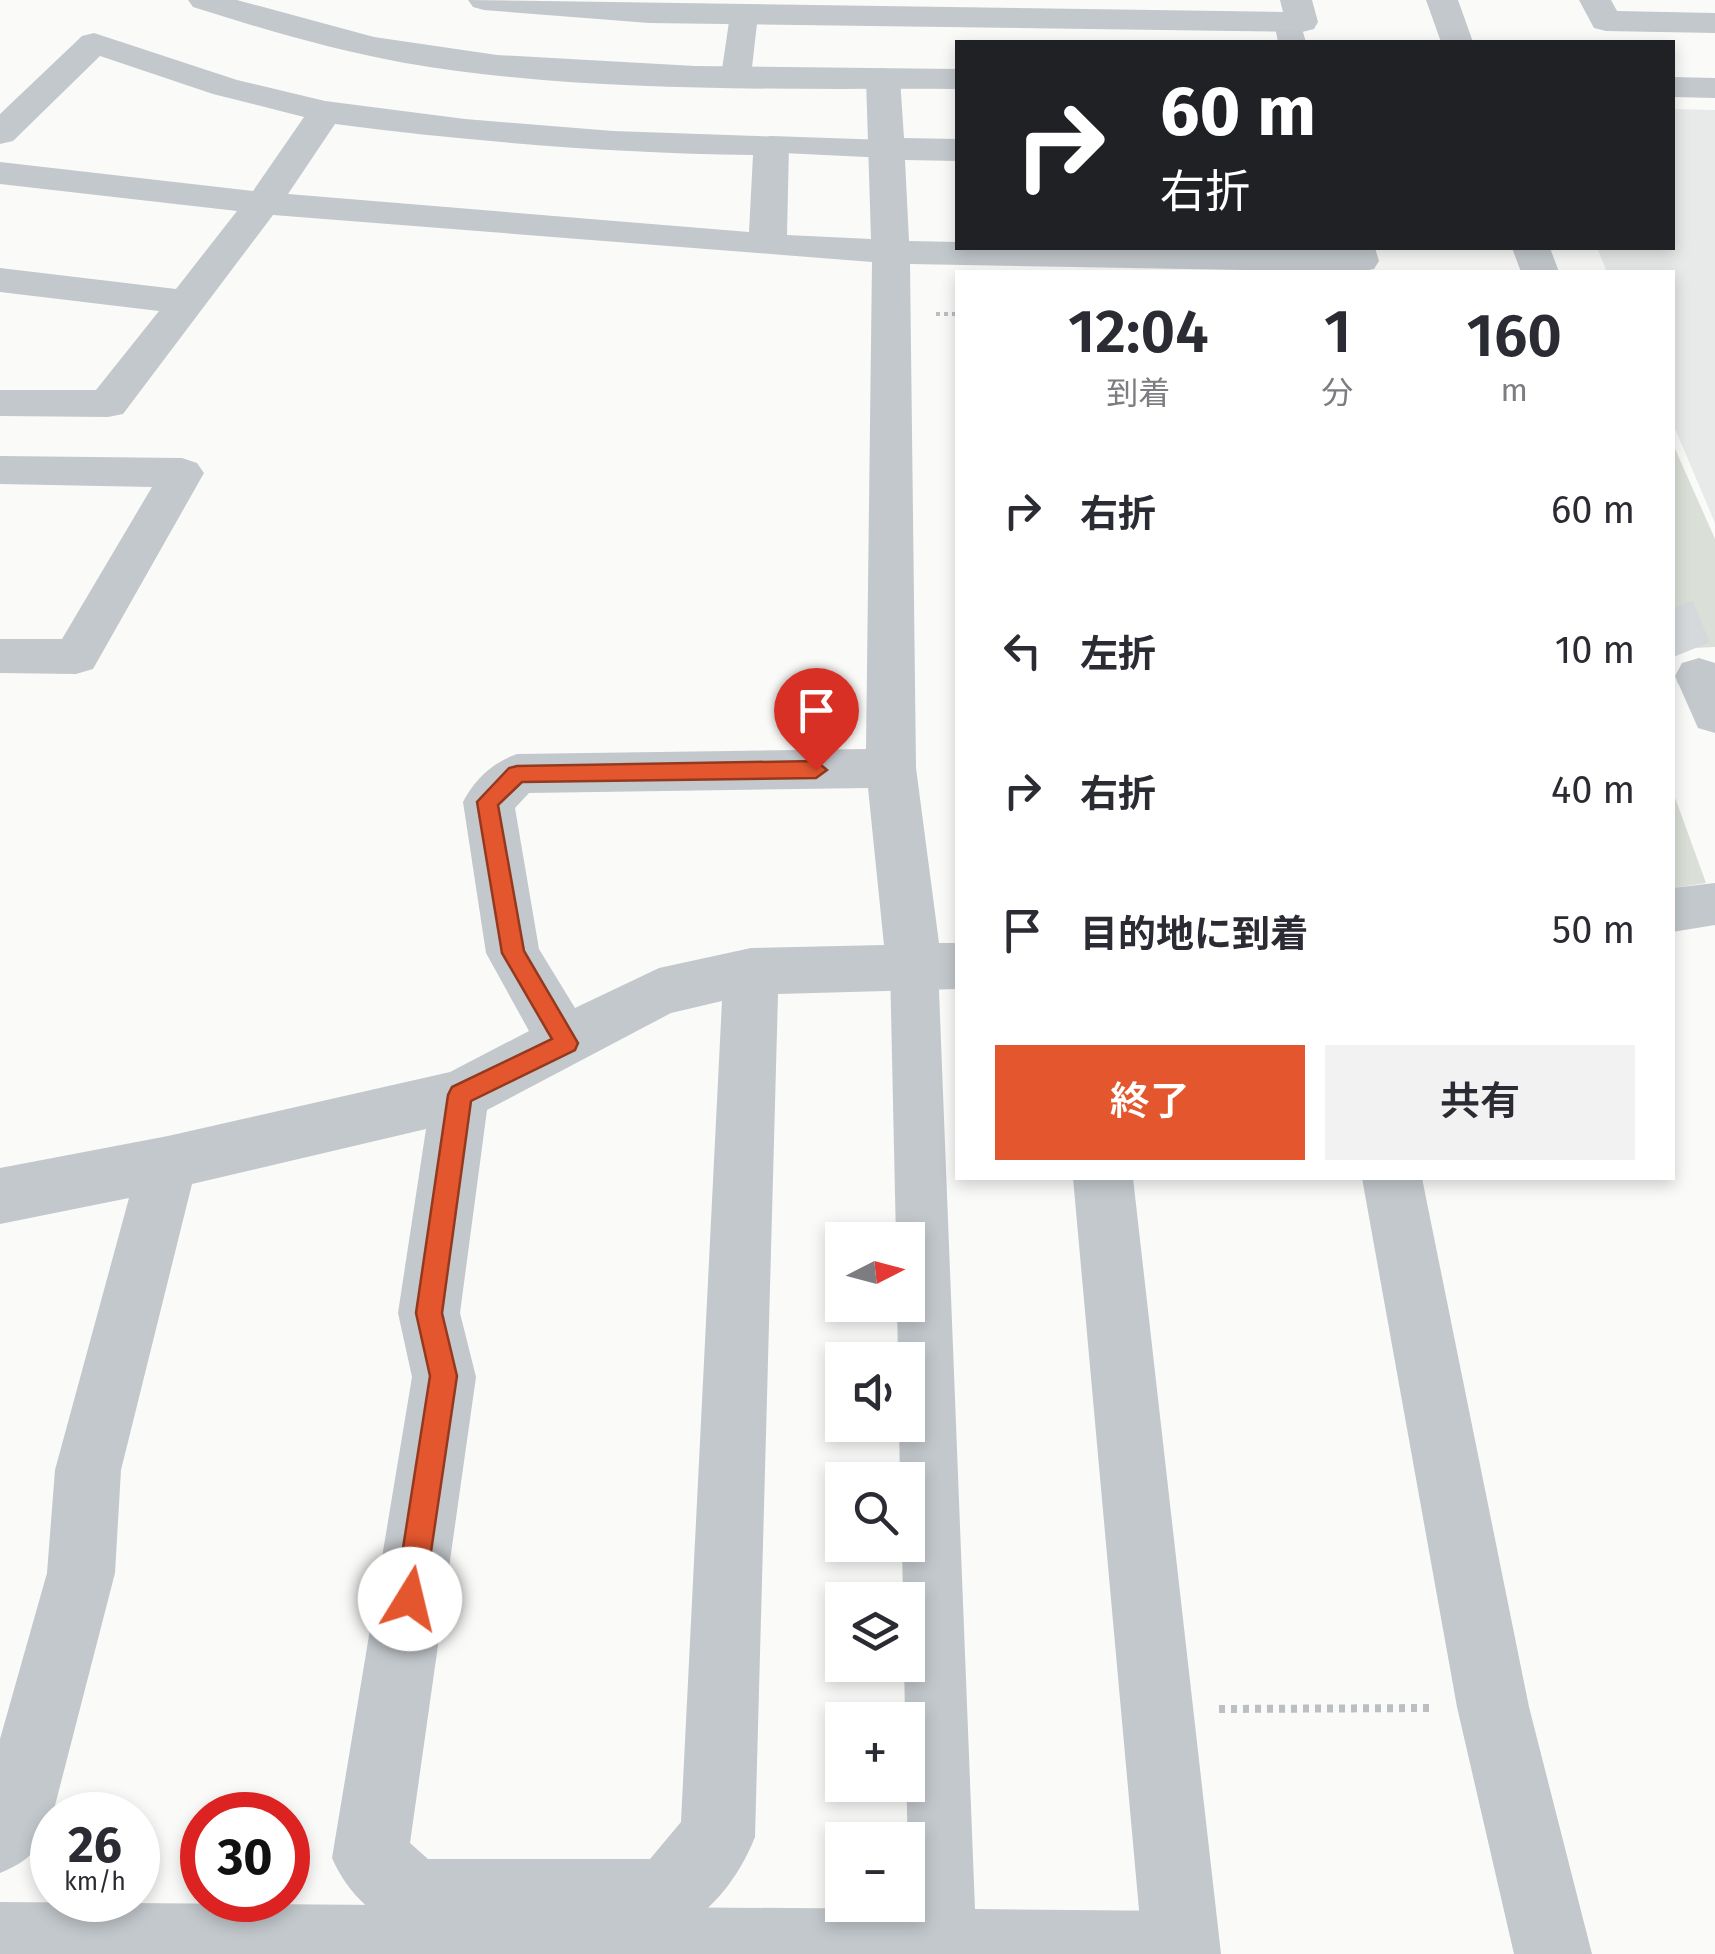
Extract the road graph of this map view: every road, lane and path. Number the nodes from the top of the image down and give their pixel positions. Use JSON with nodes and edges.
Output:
{"nodes":[{"id":1,"x":204,"y":0,"type":"edge"},
{"id":2,"x":1442,"y":0,"type":"edge"},
{"id":3,"x":1595,"y":0,"type":"edge"},
{"id":4,"x":494,"y":1,"type":"edge"},
{"id":5,"x":650,"y":7,"type":"edge"},
{"id":6,"x":812,"y":8,"type":"edge"},
{"id":7,"x":977,"y":9,"type":"edge"},
{"id":8,"x":1138,"y":10,"type":"edge"},
{"id":9,"x":744,"y":15,"type":"junction"},
{"id":10,"x":1292,"y":22,"type":"edge"},
{"id":11,"x":1715,"y":23,"type":"edge"},
{"id":12,"x":1456,"y":40,"type":"edge"},
{"id":13,"x":736,"y":76,"type":"junction"},
{"id":14,"x":884,"y":78,"type":"junction"},
{"id":15,"x":955,"y":79,"type":"edge"},
{"id":16,"x":1675,"y":88,"type":"edge"},
{"id":17,"x":1715,"y":88,"type":"edge"},
{"id":18,"x":325,"y":112,"type":"junction"},
{"id":19,"x":0,"y":133,"type":"edge"},
{"id":20,"x":770,"y":145,"type":"junction"},
{"id":21,"x":887,"y":149,"type":"junction"},
{"id":22,"x":955,"y":150,"type":"edge"},
{"id":23,"x":0,"y":173,"type":"edge"},
{"id":24,"x":263,"y":203,"type":"junction"},
{"id":25,"x":768,"y":245,"type":"junction"},
{"id":26,"x":1357,"y":250,"type":"edge"},
{"id":27,"x":891,"y":252,"type":"junction"},
{"id":28,"x":0,"y":280,"type":"edge"},
{"id":29,"x":187,"y":302,"type":"junction"},
{"id":30,"x":0,"y":403,"type":"edge"},
{"id":31,"x":0,"y":470,"type":"edge"},
{"id":32,"x":0,"y":656,"type":"edge"},
{"id":33,"x":891,"y":768,"type":"junction"},
{"id":34,"x":936,"y":965,"type":"edge"},
{"id":35,"x":751,"y":971,"type":"junction"},
{"id":36,"x":566,"y":1043,"type":"junction"},
{"id":37,"x":460,"y":1095,"type":"junction"},
{"id":38,"x":168,"y":1163,"type":"junction"},
{"id":39,"x":1103,"y":1180,"type":"edge"},
{"id":40,"x":1392,"y":1180,"type":"edge"},
{"id":41,"x":0,"y":1196,"type":"edge"},
{"id":42,"x":1492,"y":1707,"type":"junction"},
{"id":43,"x":1157,"y":1709,"type":"junction"},
{"id":44,"x":0,"y":1836,"type":"edge"},
{"id":45,"x":0,"y":1935,"type":"edge"},
{"id":46,"x":943,"y":1948,"type":"edge"},
{"id":47,"x":1181,"y":1949,"type":"edge"},
{"id":48,"x":1553,"y":1954,"type":"edge"}],
"edges":[{"from":1,"to":13,"type":"street"},
{"from":2,"to":12,"type":"street"},
{"from":3,"to":11,"type":"street"},
{"from":4,"to":5,"type":"street"},
{"from":5,"to":9,"type":"street"},
{"from":6,"to":7,"type":"street"},
{"from":6,"to":9,"type":"street"},
{"from":7,"to":8,"type":"street"},
{"from":8,"to":10,"type":"street"},
{"from":9,"to":13,"type":"street"},
{"from":13,"to":14,"type":"street"},
{"from":14,"to":15,"type":"street"},
{"from":14,"to":21,"type":"street"},
{"from":16,"to":17,"type":"street"},
{"from":18,"to":19,"type":"street"},
{"from":18,"to":20,"type":"street"},
{"from":18,"to":24,"type":"street"},
{"from":20,"to":21,"type":"street"},
{"from":20,"to":25,"type":"street"},
{"from":21,"to":22,"type":"street"},
{"from":21,"to":27,"type":"street"},
{"from":23,"to":24,"type":"street"},
{"from":24,"to":25,"type":"street"},
{"from":24,"to":29,"type":"street"},
{"from":25,"to":27,"type":"street"},
{"from":26,"to":27,"type":"street"},
{"from":27,"to":33,"type":"street"},
{"from":28,"to":29,"type":"street"},
{"from":29,"to":30,"type":"street"},
{"from":31,"to":32,"type":"street"},
{"from":33,"to":34,"type":"street"},
{"from":33,"to":36,"type":"street"},
{"from":34,"to":35,"type":"street"},
{"from":34,"to":46,"type":"street"},
{"from":35,"to":36,"type":"street"},
{"from":35,"to":37,"type":"street"},
{"from":36,"to":37,"type":"street"},
{"from":37,"to":38,"type":"street"},
{"from":38,"to":41,"type":"street"},
{"from":38,"to":44,"type":"street"},
{"from":39,"to":43,"type":"street"},
{"from":40,"to":42,"type":"street"},
{"from":42,"to":43,"type":"path"},
{"from":42,"to":48,"type":"street"},
{"from":43,"to":47,"type":"street"},
{"from":45,"to":46,"type":"street"},
{"from":46,"to":47,"type":"street"}]}
